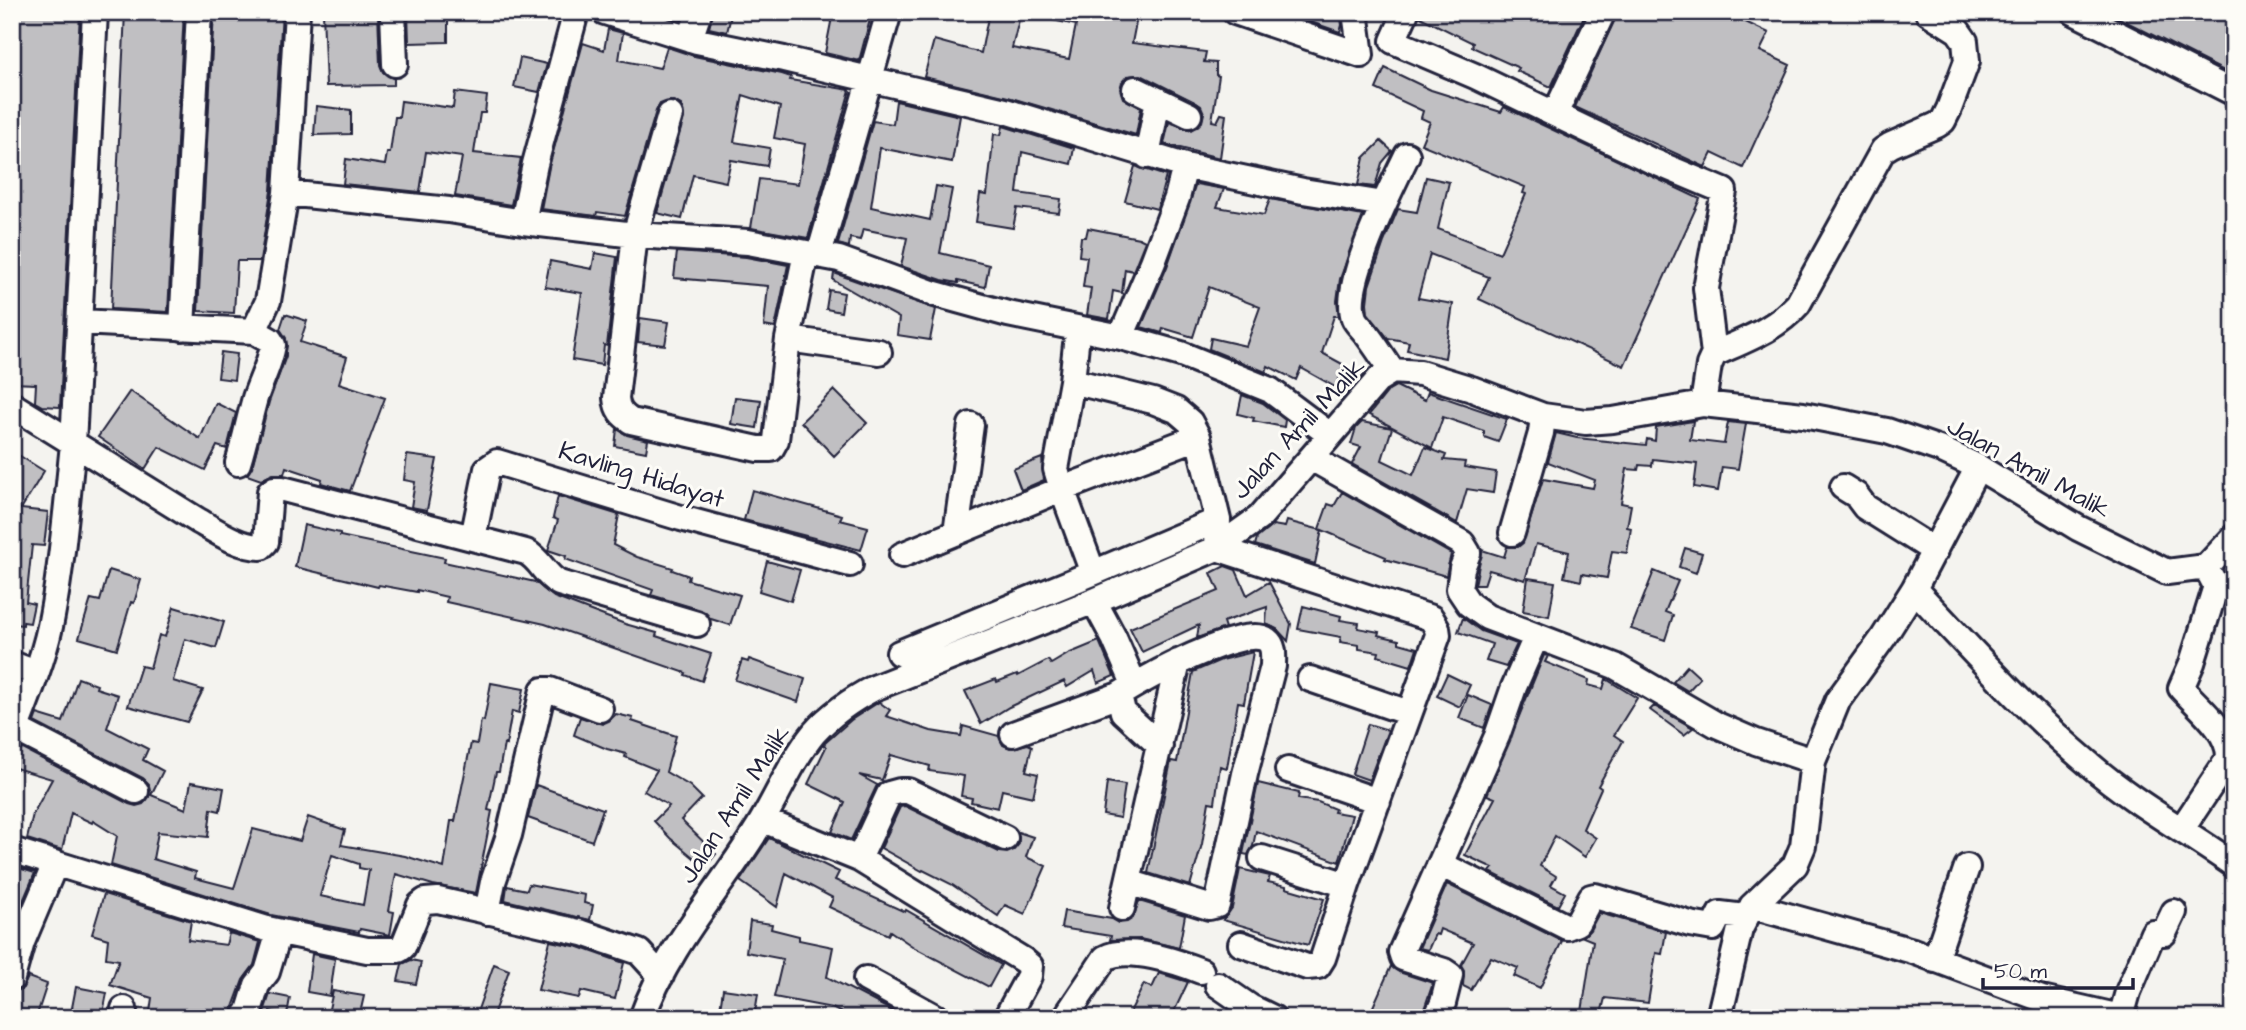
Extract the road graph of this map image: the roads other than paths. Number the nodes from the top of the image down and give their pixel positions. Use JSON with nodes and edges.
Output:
{"nodes":[{"id":1,"x":95,"y":12,"type":"edge"},
{"id":2,"x":199,"y":12,"type":"edge"},
{"id":3,"x":297,"y":12,"type":"edge"},
{"id":4,"x":393,"y":12,"type":"edge"},
{"id":5,"x":576,"y":12,"type":"edge"},
{"id":6,"x":605,"y":12,"type":"edge"},
{"id":7,"x":699,"y":12,"type":"edge"},
{"id":8,"x":889,"y":12,"type":"edge"},
{"id":9,"x":1235,"y":12,"type":"edge"},
{"id":10,"x":1356,"y":12,"type":"edge"},
{"id":11,"x":1406,"y":12,"type":"edge"},
{"id":12,"x":1603,"y":12,"type":"edge"},
{"id":13,"x":1928,"y":12,"type":"edge"},
{"id":14,"x":2074,"y":12,"type":"edge"},
{"id":15,"x":690,"y":38,"type":"junction"},
{"id":16,"x":395,"y":64,"type":"dead end"},
{"id":17,"x":869,"y":78,"type":"junction"},
{"id":18,"x":1135,"y":89,"type":"dead end"},
{"id":19,"x":2234,"y":93,"type":"edge"},
{"id":20,"x":1158,"y":100,"type":"junction"},
{"id":21,"x":1555,"y":114,"type":"junction"},
{"id":22,"x":670,"y":115,"type":"dead end"},
{"id":23,"x":1189,"y":115,"type":"dead end"},
{"id":24,"x":1408,"y":155,"type":"dead end"},
{"id":25,"x":1147,"y":156,"type":"junction"},
{"id":26,"x":1185,"y":166,"type":"junction"},
{"id":27,"x":286,"y":193,"type":"junction"},
{"id":28,"x":1384,"y":204,"type":"junction"},
{"id":29,"x":523,"y":222,"type":"junction"},
{"id":30,"x":635,"y":235,"type":"junction"},
{"id":31,"x":813,"y":254,"type":"junction"},
{"id":32,"x":80,"y":322,"type":"junction"},
{"id":33,"x":182,"y":328,"type":"junction"},
{"id":34,"x":254,"y":331,"type":"junction"},
{"id":35,"x":1121,"y":338,"type":"junction"},
{"id":36,"x":788,"y":339,"type":"junction"},
{"id":37,"x":1076,"y":344,"type":"dead end"},
{"id":38,"x":879,"y":352,"type":"dead end"},
{"id":39,"x":1714,"y":354,"type":"junction"},
{"id":40,"x":1392,"y":371,"type":"junction"},
{"id":41,"x":1072,"y":381,"type":"junction"},
{"id":42,"x":1703,"y":404,"type":"junction"},
{"id":43,"x":12,"y":405,"type":"edge"},
{"id":44,"x":1544,"y":416,"type":"junction"},
{"id":45,"x":971,"y":425,"type":"dead end"},
{"id":46,"x":1330,"y":435,"type":"junction"},
{"id":47,"x":1198,"y":437,"type":"junction"},
{"id":48,"x":73,"y":444,"type":"junction"},
{"id":49,"x":1311,"y":458,"type":"junction"},
{"id":50,"x":239,"y":463,"type":"dead end"},
{"id":51,"x":1978,"y":467,"type":"junction"},
{"id":52,"x":1843,"y":486,"type":"dead end"},
{"id":53,"x":1062,"y":489,"type":"junction"},
{"id":54,"x":1218,"y":520,"type":"junction"},
{"id":55,"x":956,"y":533,"type":"junction"},
{"id":56,"x":1512,"y":533,"type":"dead end"},
{"id":57,"x":2234,"y":537,"type":"edge"},
{"id":58,"x":473,"y":538,"type":"junction"},
{"id":59,"x":1217,"y":548,"type":"junction"},
{"id":60,"x":1936,"y":551,"type":"junction"},
{"id":61,"x":902,"y":555,"type":"dead end"},
{"id":62,"x":850,"y":564,"type":"dead end"},
{"id":63,"x":2206,"y":567,"type":"junction"},
{"id":64,"x":1093,"y":573,"type":"junction"},
{"id":65,"x":1914,"y":589,"type":"junction"},
{"id":66,"x":1094,"y":601,"type":"junction"},
{"id":67,"x":697,"y":624,"type":"dead end"},
{"id":68,"x":1536,"y":637,"type":"junction"},
{"id":69,"x":899,"y":653,"type":"dead end"},
{"id":70,"x":1178,"y":662,"type":"junction"},
{"id":71,"x":12,"y":664,"type":"edge"},
{"id":72,"x":36,"y":673,"type":"junction"},
{"id":73,"x":1310,"y":679,"type":"dead end"},
{"id":74,"x":1127,"y":689,"type":"junction"},
{"id":75,"x":600,"y":709,"type":"dead end"},
{"id":76,"x":1409,"y":713,"type":"junction"},
{"id":77,"x":14,"y":734,"type":"edge"},
{"id":78,"x":1013,"y":734,"type":"dead end"},
{"id":79,"x":1160,"y":746,"type":"junction"},
{"id":80,"x":1813,"y":761,"type":"junction"},
{"id":81,"x":1288,"y":771,"type":"dead end"},
{"id":82,"x":136,"y":791,"type":"dead end"},
{"id":83,"x":1378,"y":801,"type":"junction"},
{"id":84,"x":763,"y":820,"type":"junction"},
{"id":85,"x":2181,"y":830,"type":"junction"},
{"id":86,"x":1005,"y":838,"type":"dead end"},
{"id":87,"x":12,"y":850,"type":"edge"},
{"id":88,"x":1262,"y":858,"type":"dead end"},
{"id":89,"x":859,"y":859,"type":"junction"},
{"id":90,"x":55,"y":864,"type":"junction"},
{"id":91,"x":1440,"y":864,"type":"junction"},
{"id":92,"x":2234,"y":865,"type":"edge"},
{"id":93,"x":1967,"y":867,"type":"dead end"},
{"id":94,"x":1128,"y":882,"type":"junction"},
{"id":95,"x":1347,"y":885,"type":"junction"},
{"id":96,"x":1122,"y":908,"type":"dead end"},
{"id":97,"x":1749,"y":911,"type":"junction"},
{"id":98,"x":487,"y":912,"type":"junction"},
{"id":99,"x":2174,"y":912,"type":"dead end"},
{"id":100,"x":279,"y":932,"type":"junction"},
{"id":101,"x":1241,"y":944,"type":"dead end"},
{"id":102,"x":1935,"y":960,"type":"junction"},
{"id":103,"x":661,"y":976,"type":"junction"},
{"id":104,"x":12,"y":978,"type":"edge"},
{"id":105,"x":866,"y":979,"type":"dead end"},
{"id":106,"x":2123,"y":1017,"type":"edge"},
{"id":107,"x":244,"y":1018,"type":"edge"},
{"id":108,"x":642,"y":1018,"type":"edge"},
{"id":109,"x":937,"y":1018,"type":"edge"},
{"id":110,"x":1006,"y":1018,"type":"edge"},
{"id":111,"x":1065,"y":1018,"type":"edge"},
{"id":112,"x":1273,"y":1018,"type":"edge"},
{"id":113,"x":1436,"y":1018,"type":"edge"},
{"id":114,"x":1719,"y":1018,"type":"edge"}],
"edges":[{"from":1,"to":32,"type":"street"},
{"from":2,"to":33,"type":"street"},
{"from":3,"to":27,"type":"street"},
{"from":4,"to":16,"type":"street"},
{"from":5,"to":29,"type":"street"},
{"from":6,"to":15,"type":"street"},
{"from":7,"to":15,"type":"street"},
{"from":8,"to":17,"type":"street"},
{"from":9,"to":10,"type":"street"},
{"from":11,"to":21,"type":"street"},
{"from":12,"to":21,"type":"street"},
{"from":13,"to":39,"type":"street"},
{"from":14,"to":19,"type":"street"},
{"from":15,"to":17,"type":"street"},
{"from":17,"to":25,"type":"street"},
{"from":17,"to":31,"type":"street"},
{"from":18,"to":20,"type":"street"},
{"from":20,"to":23,"type":"street"},
{"from":20,"to":25,"type":"street"},
{"from":21,"to":39,"type":"street"},
{"from":22,"to":30,"type":"street"},
{"from":24,"to":28,"type":"street"},
{"from":25,"to":26,"type":"street"},
{"from":26,"to":28,"type":"street"},
{"from":26,"to":35,"type":"street"},
{"from":27,"to":29,"type":"street"},
{"from":27,"to":34,"type":"street"},
{"from":28,"to":40,"type":"street"},
{"from":29,"to":30,"type":"street"},
{"from":30,"to":31,"type":"street"},
{"from":30,"to":36,"type":"street"},
{"from":31,"to":35,"type":"street"},
{"from":31,"to":36,"type":"street"},
{"from":32,"to":33,"type":"street"},
{"from":32,"to":48,"type":"street"},
{"from":33,"to":34,"type":"street"},
{"from":34,"to":50,"type":"street"},
{"from":35,"to":46,"type":"street"},
{"from":36,"to":38,"type":"street"},
{"from":37,"to":41,"type":"street"},
{"from":39,"to":42,"type":"street"},
{"from":40,"to":44,"type":"street","name":"Jalan Amil Malik"},
{"from":40,"to":46,"type":"street","name":"Jalan Amil Malik"},
{"from":41,"to":47,"type":"street"},
{"from":41,"to":53,"type":"street"},
{"from":42,"to":44,"type":"street","name":"Jalan Amil Malik"},
{"from":42,"to":51,"type":"street","name":"Jalan Amil Malik"},
{"from":43,"to":48,"type":"street"},
{"from":44,"to":56,"type":"street"},
{"from":45,"to":55,"type":"street"},
{"from":46,"to":49,"type":"street","name":"Jalan Amil Malik"},
{"from":47,"to":53,"type":"street"},
{"from":47,"to":54,"type":"street"},
{"from":48,"to":58,"type":"street"},
{"from":48,"to":72,"type":"street"},
{"from":49,"to":59,"type":"street","name":"Jalan Amil Malik"},
{"from":49,"to":68,"type":"street"},
{"from":51,"to":60,"type":"street"},
{"from":51,"to":63,"type":"street","name":"Jalan Amil Malik"},
{"from":52,"to":60,"type":"street"},
{"from":53,"to":55,"type":"street"},
{"from":53,"to":64,"type":"street"},
{"from":54,"to":59,"type":"street"},
{"from":54,"to":64,"type":"street"},
{"from":55,"to":61,"type":"street"},
{"from":57,"to":63,"type":"street"},
{"from":58,"to":62,"type":"street","name":"Kavling Hidayat"},
{"from":58,"to":67,"type":"street"},
{"from":59,"to":66,"type":"street","name":"Jalan Amil Malik"},
{"from":59,"to":76,"type":"street"},
{"from":60,"to":65,"type":"street"},
{"from":63,"to":85,"type":"street"},
{"from":64,"to":69,"type":"street"},
{"from":65,"to":80,"type":"street"},
{"from":65,"to":85,"type":"street"},
{"from":66,"to":74,"type":"street"},
{"from":66,"to":84,"type":"street","name":"Jalan Amil Malik"},
{"from":68,"to":80,"type":"street"},
{"from":68,"to":91,"type":"street"},
{"from":70,"to":74,"type":"street"},
{"from":70,"to":79,"type":"street"},
{"from":70,"to":94,"type":"street"},
{"from":71,"to":72,"type":"street"},
{"from":72,"to":77,"type":"street"},
{"from":73,"to":76,"type":"street"},
{"from":74,"to":78,"type":"street"},
{"from":74,"to":79,"type":"street"},
{"from":75,"to":98,"type":"street"},
{"from":76,"to":83,"type":"street"},
{"from":77,"to":82,"type":"street"},
{"from":79,"to":94,"type":"street"},
{"from":80,"to":97,"type":"street"},
{"from":81,"to":83,"type":"street"},
{"from":83,"to":95,"type":"street"},
{"from":84,"to":89,"type":"street"},
{"from":84,"to":103,"type":"street","name":"Jalan Amil Malik"},
{"from":85,"to":92,"type":"street"},
{"from":86,"to":89,"type":"street"},
{"from":87,"to":90,"type":"street"},
{"from":88,"to":95,"type":"street"},
{"from":89,"to":110,"type":"street"},
{"from":90,"to":100,"type":"street"},
{"from":90,"to":104,"type":"street"},
{"from":91,"to":97,"type":"street"},
{"from":91,"to":113,"type":"street"},
{"from":93,"to":102,"type":"street"},
{"from":94,"to":96,"type":"street"},
{"from":95,"to":101,"type":"street"},
{"from":97,"to":102,"type":"street"},
{"from":97,"to":114,"type":"street"},
{"from":98,"to":100,"type":"street"},
{"from":98,"to":103,"type":"street"},
{"from":99,"to":106,"type":"street"},
{"from":100,"to":107,"type":"street"},
{"from":102,"to":106,"type":"street"},
{"from":103,"to":108,"type":"street","name":"Jalan Amil Malik"},
{"from":105,"to":109,"type":"street"},
{"from":111,"to":112,"type":"street"}]}
